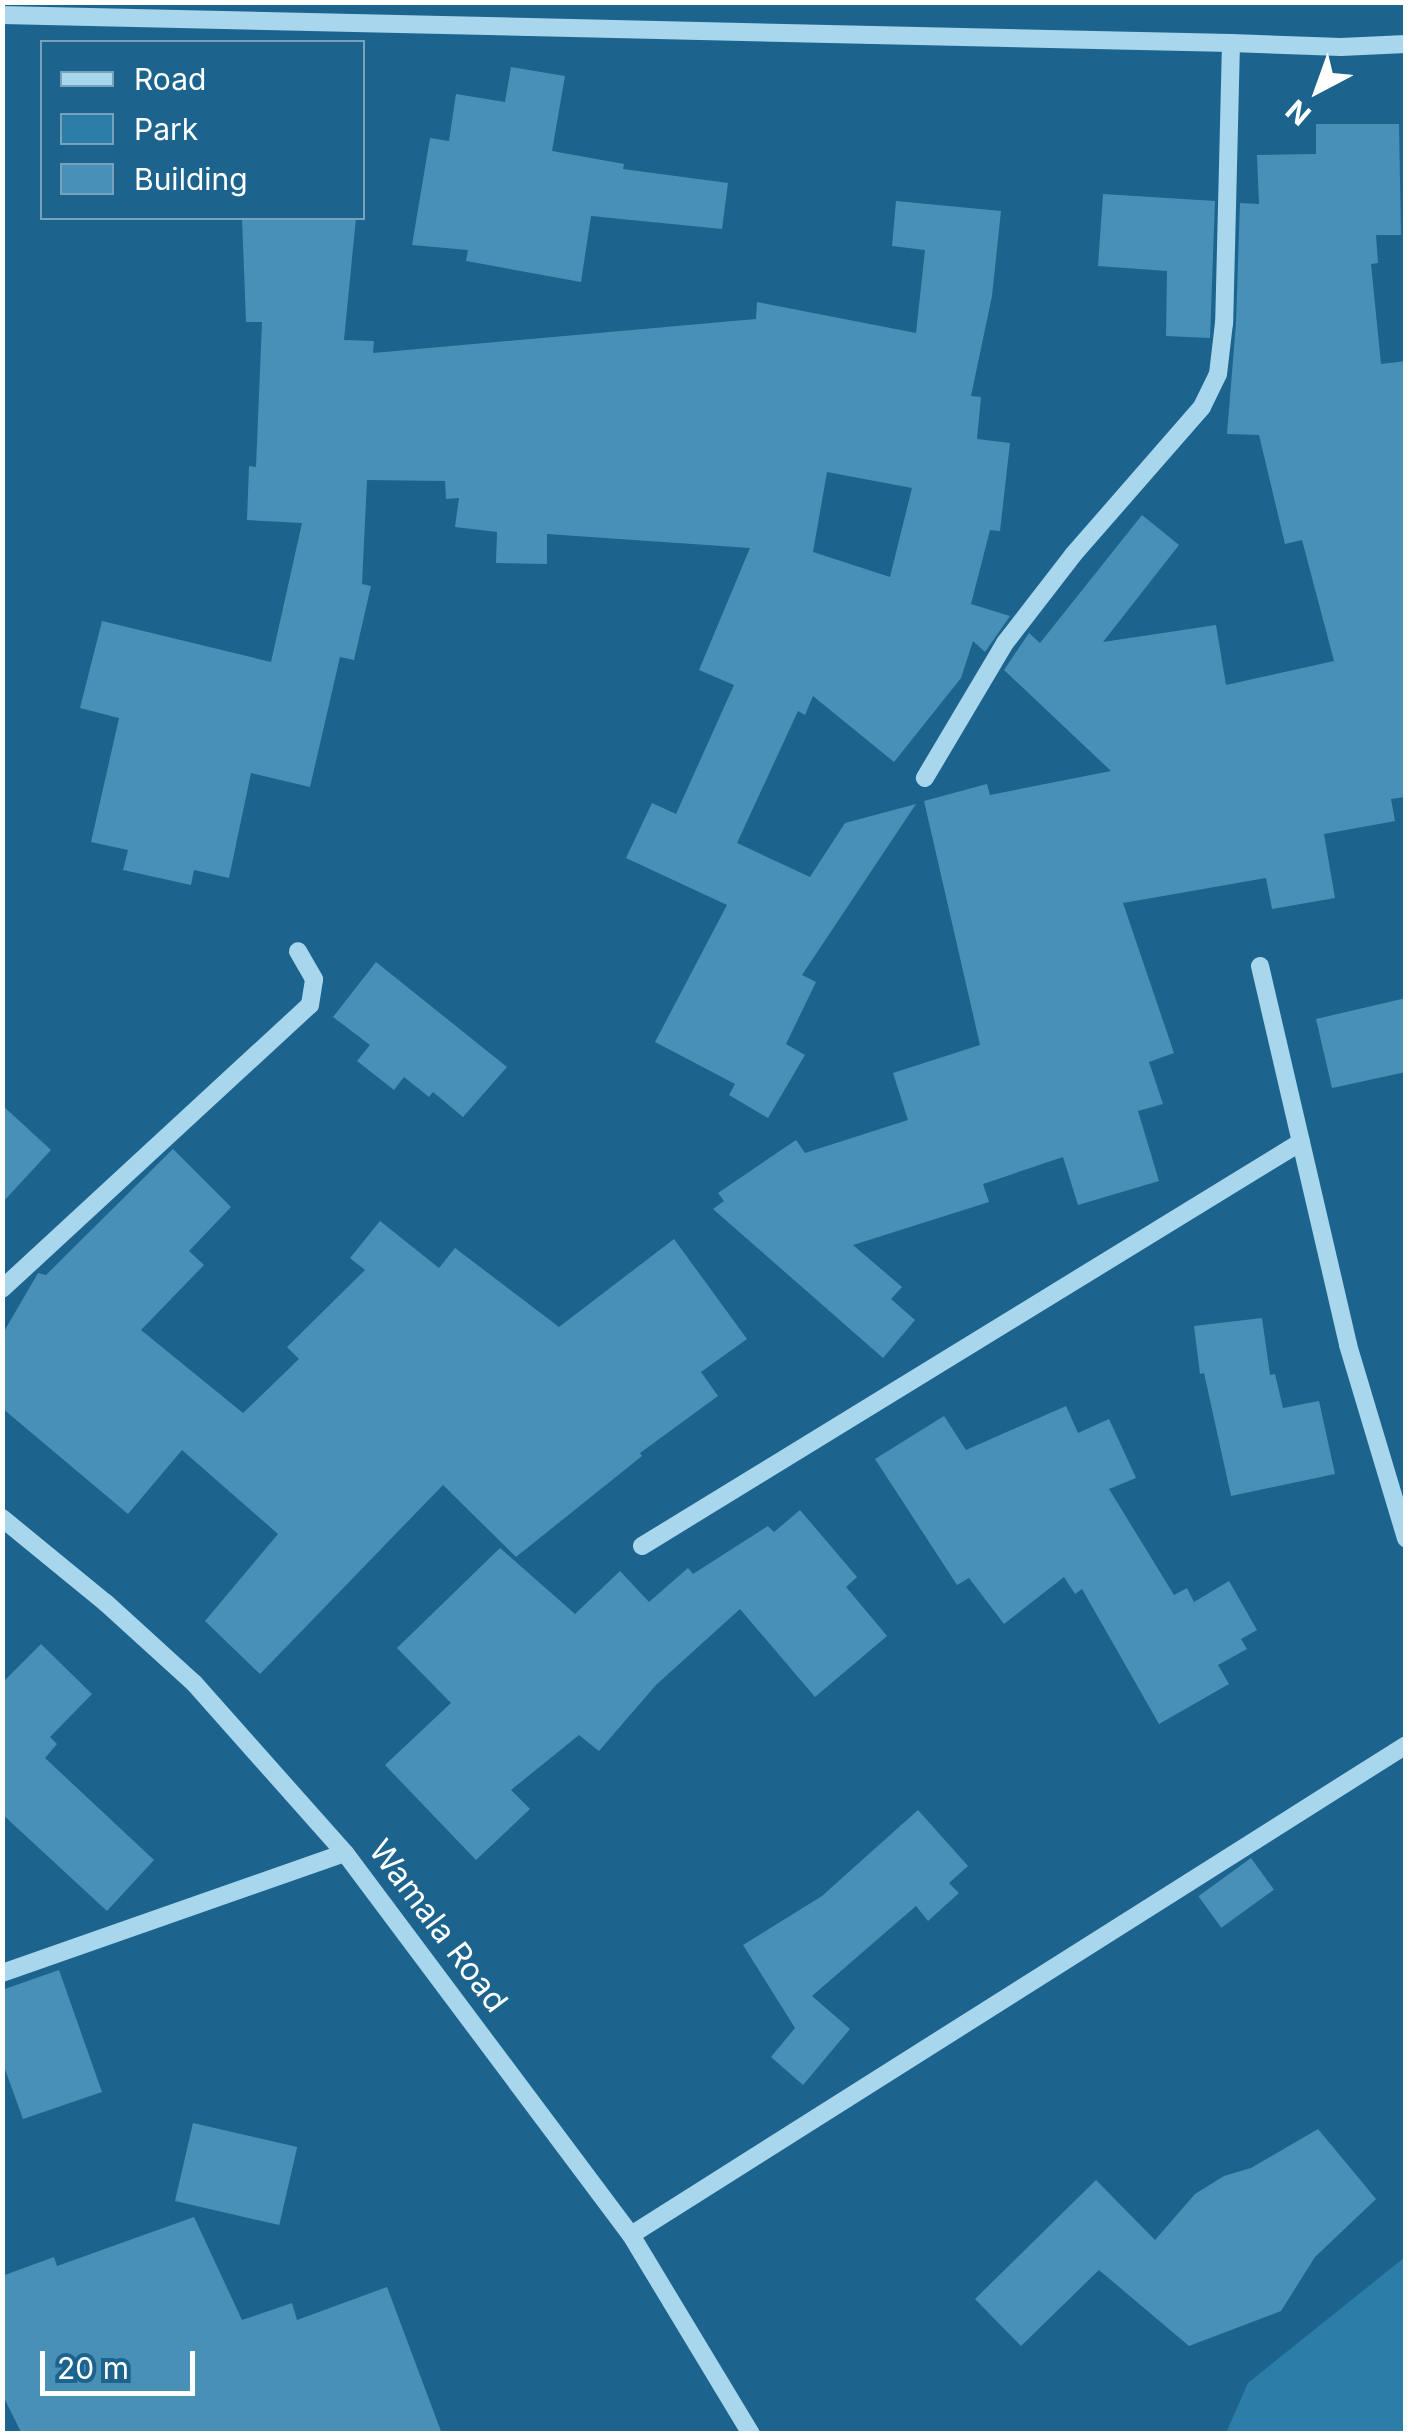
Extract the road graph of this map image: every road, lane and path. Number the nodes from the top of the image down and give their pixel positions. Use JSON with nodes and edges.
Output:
{"nodes":[{"id":1,"x":2,"y":15,"type":"edge"},
{"id":2,"x":1231,"y":43,"type":"junction"},
{"id":3,"x":1406,"y":44,"type":"edge"},
{"id":4,"x":925,"y":778,"type":"dead end"},
{"id":5,"x":298,"y":951,"type":"dead end"},
{"id":6,"x":1260,"y":966,"type":"dead end"},
{"id":7,"x":1301,"y":1142,"type":"junction"},
{"id":8,"x":2,"y":1289,"type":"edge"},
{"id":9,"x":2,"y":1518,"type":"edge"},
{"id":10,"x":1406,"y":1538,"type":"edge"},
{"id":11,"x":642,"y":1546,"type":"dead end"},
{"id":12,"x":1406,"y":1745,"type":"edge"},
{"id":13,"x":346,"y":1853,"type":"junction"},
{"id":14,"x":2,"y":1972,"type":"edge"},
{"id":15,"x":631,"y":2235,"type":"junction"},
{"id":16,"x":751,"y":2434,"type":"edge"}],
"edges":[{"from":1,"to":2,"type":"street"},
{"from":2,"to":3,"type":"street"},
{"from":2,"to":4,"type":"street"},
{"from":5,"to":8,"type":"street"},
{"from":6,"to":7,"type":"street"},
{"from":7,"to":10,"type":"street"},
{"from":7,"to":11,"type":"street"},
{"from":9,"to":13,"type":"street","name":"Wamala Road"},
{"from":12,"to":15,"type":"street"},
{"from":13,"to":14,"type":"street"},
{"from":13,"to":15,"type":"street","name":"Wamala Road"},
{"from":15,"to":16,"type":"street","name":"Wamala Road"}]}
